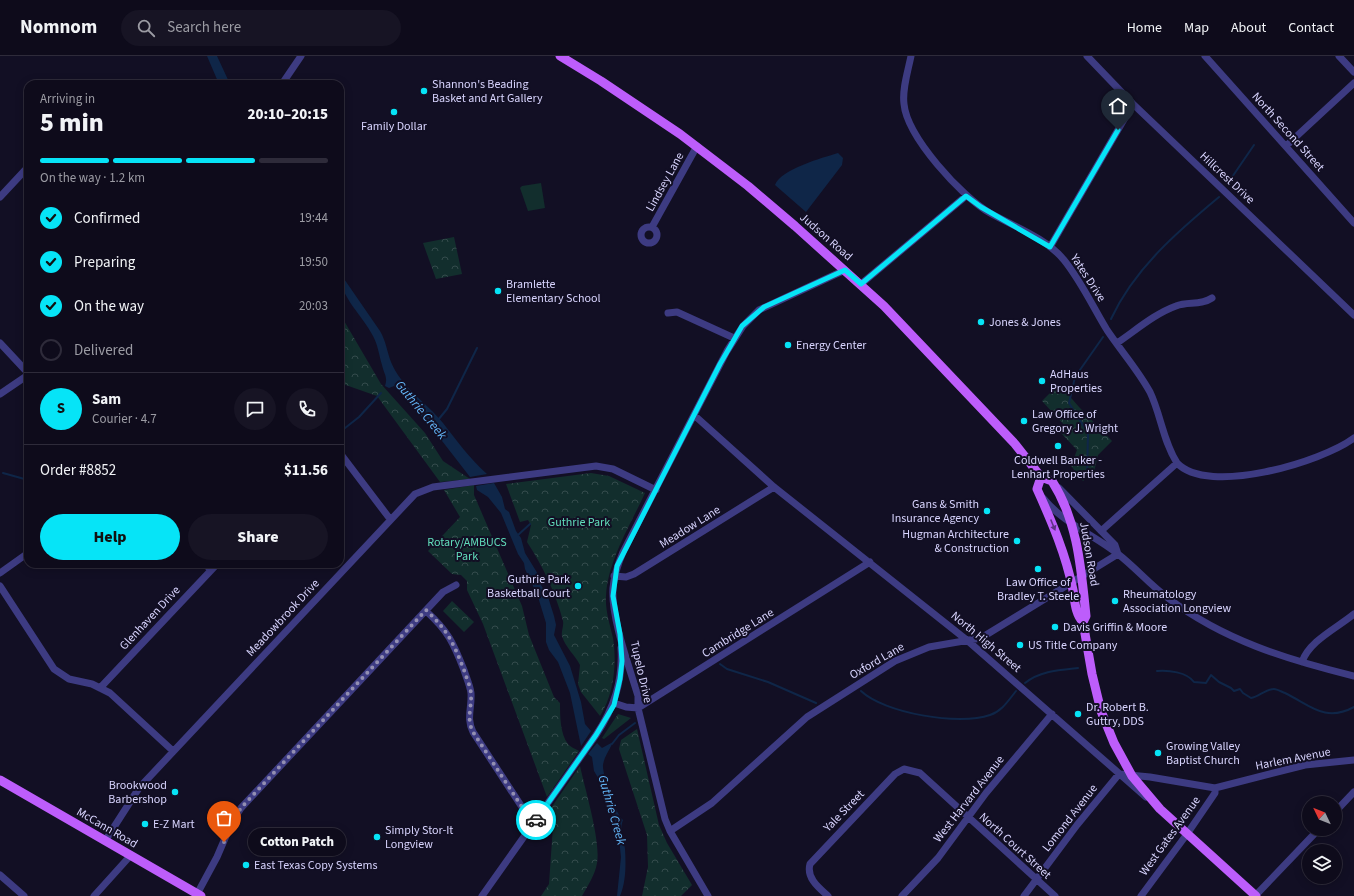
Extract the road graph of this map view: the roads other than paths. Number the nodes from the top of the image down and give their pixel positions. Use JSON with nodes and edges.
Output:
{"nodes":[{"id":1,"x":302,"y":56,"type":"edge"},
{"id":2,"x":560,"y":56,"type":"edge"},
{"id":3,"x":911,"y":56,"type":"edge"},
{"id":4,"x":1087,"y":56,"type":"edge"},
{"id":5,"x":1205,"y":56,"type":"edge"},
{"id":6,"x":1339,"y":56,"type":"edge"},
{"id":7,"x":1354,"y":72,"type":"edge"},
{"id":8,"x":285,"y":80,"type":"edge"},
{"id":9,"x":1354,"y":83,"type":"edge"},
{"id":10,"x":1133,"y":104,"type":"junction"},
{"id":11,"x":697,"y":146,"type":"junction"},
{"id":12,"x":1286,"y":146,"type":"junction"},
{"id":13,"x":24,"y":171,"type":"edge"},
{"id":14,"x":0,"y":196,"type":"edge"},
{"id":15,"x":966,"y":196,"type":"junction"},
{"id":16,"x":1354,"y":223,"type":"edge"},
{"id":17,"x":652,"y":227,"type":"dead end"},
{"id":18,"x":1050,"y":247,"type":"junction"},
{"id":19,"x":845,"y":270,"type":"junction"},
{"id":20,"x":861,"y":284,"type":"junction"},
{"id":21,"x":1212,"y":298,"type":"dead end"},
{"id":22,"x":668,"y":313,"type":"dead end"},
{"id":23,"x":1354,"y":315,"type":"edge"},
{"id":24,"x":734,"y":338,"type":"junction"},
{"id":25,"x":0,"y":343,"type":"edge"},
{"id":26,"x":1117,"y":343,"type":"junction"},
{"id":27,"x":24,"y":370,"type":"edge"},
{"id":28,"x":24,"y":377,"type":"edge"},
{"id":29,"x":0,"y":394,"type":"edge"},
{"id":30,"x":694,"y":415,"type":"junction"},
{"id":31,"x":1354,"y":438,"type":"edge"},
{"id":32,"x":344,"y":458,"type":"edge"},
{"id":33,"x":1177,"y":463,"type":"junction"},
{"id":34,"x":1041,"y":477,"type":"junction"},
{"id":35,"x":1052,"y":481,"type":"junction"},
{"id":36,"x":774,"y":487,"type":"junction"},
{"id":37,"x":1036,"y":489,"type":"junction"},
{"id":38,"x":656,"y":490,"type":"junction"},
{"id":39,"x":390,"y":519,"type":"junction"},
{"id":40,"x":1073,"y":525,"type":"junction"},
{"id":41,"x":1101,"y":531,"type":"junction"},
{"id":42,"x":1118,"y":554,"type":"junction"},
{"id":43,"x":24,"y":556,"type":"edge"},
{"id":44,"x":870,"y":562,"type":"junction"},
{"id":45,"x":213,"y":568,"type":"edge"},
{"id":46,"x":0,"y":573,"type":"edge"},
{"id":47,"x":614,"y":576,"type":"junction"},
{"id":48,"x":1082,"y":577,"type":"junction"},
{"id":49,"x":1072,"y":583,"type":"junction"},
{"id":50,"x":456,"y":585,"type":"dead end"},
{"id":51,"x":0,"y":586,"type":"edge"},
{"id":52,"x":426,"y":610,"type":"junction"},
{"id":53,"x":1354,"y":614,"type":"edge"},
{"id":54,"x":1083,"y":622,"type":"junction"},
{"id":55,"x":620,"y":634,"type":"junction"},
{"id":56,"x":968,"y":641,"type":"junction"},
{"id":57,"x":1302,"y":662,"type":"junction"},
{"id":58,"x":1354,"y":676,"type":"edge"},
{"id":59,"x":100,"y":688,"type":"junction"},
{"id":60,"x":614,"y":703,"type":"junction"},
{"id":61,"x":638,"y":708,"type":"junction"},
{"id":62,"x":1052,"y":714,"type":"junction"},
{"id":63,"x":173,"y":751,"type":"junction"},
{"id":64,"x":1354,"y":760,"type":"edge"},
{"id":65,"x":906,"y":768,"type":"joint"},
{"id":66,"x":1119,"y":774,"type":"junction"},
{"id":67,"x":1132,"y":776,"type":"junction"},
{"id":68,"x":0,"y":780,"type":"edge"},
{"id":69,"x":1215,"y":788,"type":"junction"},
{"id":70,"x":1354,"y":792,"type":"edge"},
{"id":71,"x":1342,"y":805,"type":"edge"},
{"id":72,"x":1160,"y":809,"type":"junction"},
{"id":73,"x":968,"y":819,"type":"junction"},
{"id":74,"x":533,"y":824,"type":"junction"},
{"id":75,"x":670,"y":831,"type":"junction"},
{"id":76,"x":1187,"y":834,"type":"junction"},
{"id":77,"x":1312,"y":836,"type":"edge"},
{"id":78,"x":105,"y":841,"type":"junction"},
{"id":79,"x":131,"y":855,"type":"junction"},
{"id":80,"x":0,"y":875,"type":"edge"},
{"id":81,"x":1036,"y":880,"type":"junction"},
{"id":82,"x":198,"y":895,"type":"edge"},
{"id":83,"x":24,"y":896,"type":"edge"},
{"id":84,"x":94,"y":896,"type":"edge"},
{"id":85,"x":482,"y":896,"type":"edge"},
{"id":86,"x":708,"y":896,"type":"edge"},
{"id":87,"x":828,"y":896,"type":"edge"},
{"id":88,"x":902,"y":896,"type":"edge"},
{"id":89,"x":1024,"y":896,"type":"edge"},
{"id":90,"x":1055,"y":896,"type":"edge"},
{"id":91,"x":1141,"y":896,"type":"edge"},
{"id":92,"x":1256,"y":896,"type":"edge"}],
"edges":[{"from":1,"to":8,"type":"street"},
{"from":2,"to":11,"type":"main road","name":"Judson Road"},
{"from":3,"to":15,"type":"street","name":"Yates Drive"},
{"from":4,"to":10,"type":"street","name":"Hillcrest Drive"},
{"from":5,"to":12,"type":"street","name":"North Second Street"},
{"from":6,"to":7,"type":"street"},
{"from":9,"to":12,"type":"street"},
{"from":10,"to":18,"type":"street"},
{"from":10,"to":23,"type":"street","name":"Hillcrest Drive"},
{"from":11,"to":17,"type":"street","name":"Lindsey Lane"},
{"from":11,"to":19,"type":"main road","name":"Judson Road"},
{"from":12,"to":16,"type":"street","name":"North Second Street"},
{"from":13,"to":14,"type":"street"},
{"from":15,"to":18,"type":"street","name":"Yates Drive"},
{"from":15,"to":20,"type":"street"},
{"from":18,"to":26,"type":"street","name":"Yates Drive"},
{"from":19,"to":20,"type":"main road","name":"Judson Road"},
{"from":19,"to":24,"type":"street","name":"Tupelo Drive"},
{"from":20,"to":34,"type":"main road","name":"Judson Road"},
{"from":21,"to":26,"type":"street"},
{"from":22,"to":24,"type":"street"},
{"from":24,"to":30,"type":"street","name":"Tupelo Drive"},
{"from":25,"to":27,"type":"street"},
{"from":26,"to":33,"type":"street","name":"Yates Drive"},
{"from":28,"to":29,"type":"street"},
{"from":30,"to":36,"type":"street","name":"North High Street"},
{"from":30,"to":38,"type":"street","name":"Tupelo Drive"},
{"from":31,"to":33,"type":"street"},
{"from":32,"to":39,"type":"street"},
{"from":33,"to":41,"type":"street"},
{"from":34,"to":35,"type":"main road"},
{"from":34,"to":37,"type":"main road"},
{"from":35,"to":40,"type":"main road","name":"Judson Road"},
{"from":35,"to":41,"type":"street"},
{"from":36,"to":44,"type":"street","name":"North High Street"},
{"from":36,"to":47,"type":"street","name":"Meadow Lane"},
{"from":37,"to":40,"type":"street"},
{"from":37,"to":49,"type":"main road","name":"Judson Road","one_way":true},
{"from":38,"to":39,"type":"street","name":"Meadowbrook Drive"},
{"from":38,"to":47,"type":"street","name":"Tupelo Drive"},
{"from":39,"to":63,"type":"street","name":"Meadowbrook Drive"},
{"from":40,"to":42,"type":"street"},
{"from":40,"to":48,"type":"main road","name":"Judson Road"},
{"from":41,"to":42,"type":"street"},
{"from":42,"to":48,"type":"street","name":"Oxford Lane"},
{"from":42,"to":57,"type":"street"},
{"from":43,"to":46,"type":"street"},
{"from":44,"to":56,"type":"street","name":"North High Street"},
{"from":44,"to":61,"type":"street","name":"Cambridge Lane"},
{"from":45,"to":59,"type":"street","name":"Glenhaven Drive"},
{"from":47,"to":55,"type":"street","name":"Tupelo Drive"},
{"from":48,"to":49,"type":"street","name":"Oxford Lane"},
{"from":48,"to":54,"type":"main road","name":"Judson Road"},
{"from":49,"to":54,"type":"main road","name":"Judson Road"},
{"from":49,"to":56,"type":"street","name":"Oxford Lane"},
{"from":50,"to":52,"type":"street"},
{"from":51,"to":59,"type":"street"},
{"from":52,"to":74,"type":"street"},
{"from":52,"to":82,"type":"street"},
{"from":53,"to":57,"type":"street"},
{"from":54,"to":67,"type":"main road","name":"Judson Road"},
{"from":55,"to":60,"type":"street"},
{"from":55,"to":61,"type":"street","name":"Tupelo Drive"},
{"from":56,"to":62,"type":"street","name":"North High Street"},
{"from":56,"to":75,"type":"street","name":"Oxford Lane"},
{"from":57,"to":58,"type":"street"},
{"from":59,"to":63,"type":"street"},
{"from":60,"to":61,"type":"street"},
{"from":60,"to":74,"type":"street"},
{"from":61,"to":75,"type":"street","name":"Tupelo Drive"},
{"from":62,"to":66,"type":"street","name":"North High Street"},
{"from":62,"to":73,"type":"street","name":"West Harvard Avenue"},
{"from":63,"to":78,"type":"street","name":"Meadowbrook Drive"},
{"from":64,"to":69,"type":"street","name":"Harlem Avenue"},
{"from":65,"to":73,"type":"street","name":"North Court Street"},
{"from":65,"to":87,"type":"street","name":"Yale Street"},
{"from":66,"to":67,"type":"street","name":"Harlem Avenue"},
{"from":66,"to":72,"type":"street","name":"North High Street"},
{"from":66,"to":81,"type":"street","name":"Lomond Avenue"},
{"from":67,"to":69,"type":"street","name":"Harlem Avenue"},
{"from":67,"to":72,"type":"main road","name":"Judson Road"},
{"from":68,"to":78,"type":"main road","name":"McCann Road"},
{"from":69,"to":76,"type":"street","name":"West Gates Avenue"},
{"from":70,"to":71,"type":"street"},
{"from":72,"to":76,"type":"main road","name":"North High Street"},
{"from":73,"to":81,"type":"street","name":"North Court Street"},
{"from":73,"to":88,"type":"street","name":"West Harvard Avenue"},
{"from":74,"to":85,"type":"street"},
{"from":75,"to":86,"type":"street","name":"Tupelo Drive"},
{"from":76,"to":91,"type":"street","name":"West Gates Avenue"},
{"from":76,"to":92,"type":"main road","name":"North High Street"},
{"from":77,"to":92,"type":"street"},
{"from":78,"to":79,"type":"main road","name":"McCann Road"},
{"from":79,"to":82,"type":"main road","name":"McCann Road"},
{"from":79,"to":84,"type":"street"},
{"from":80,"to":83,"type":"street"},
{"from":81,"to":89,"type":"street","name":"Lomond Avenue"},
{"from":81,"to":90,"type":"street","name":"North Court Street"}]}
